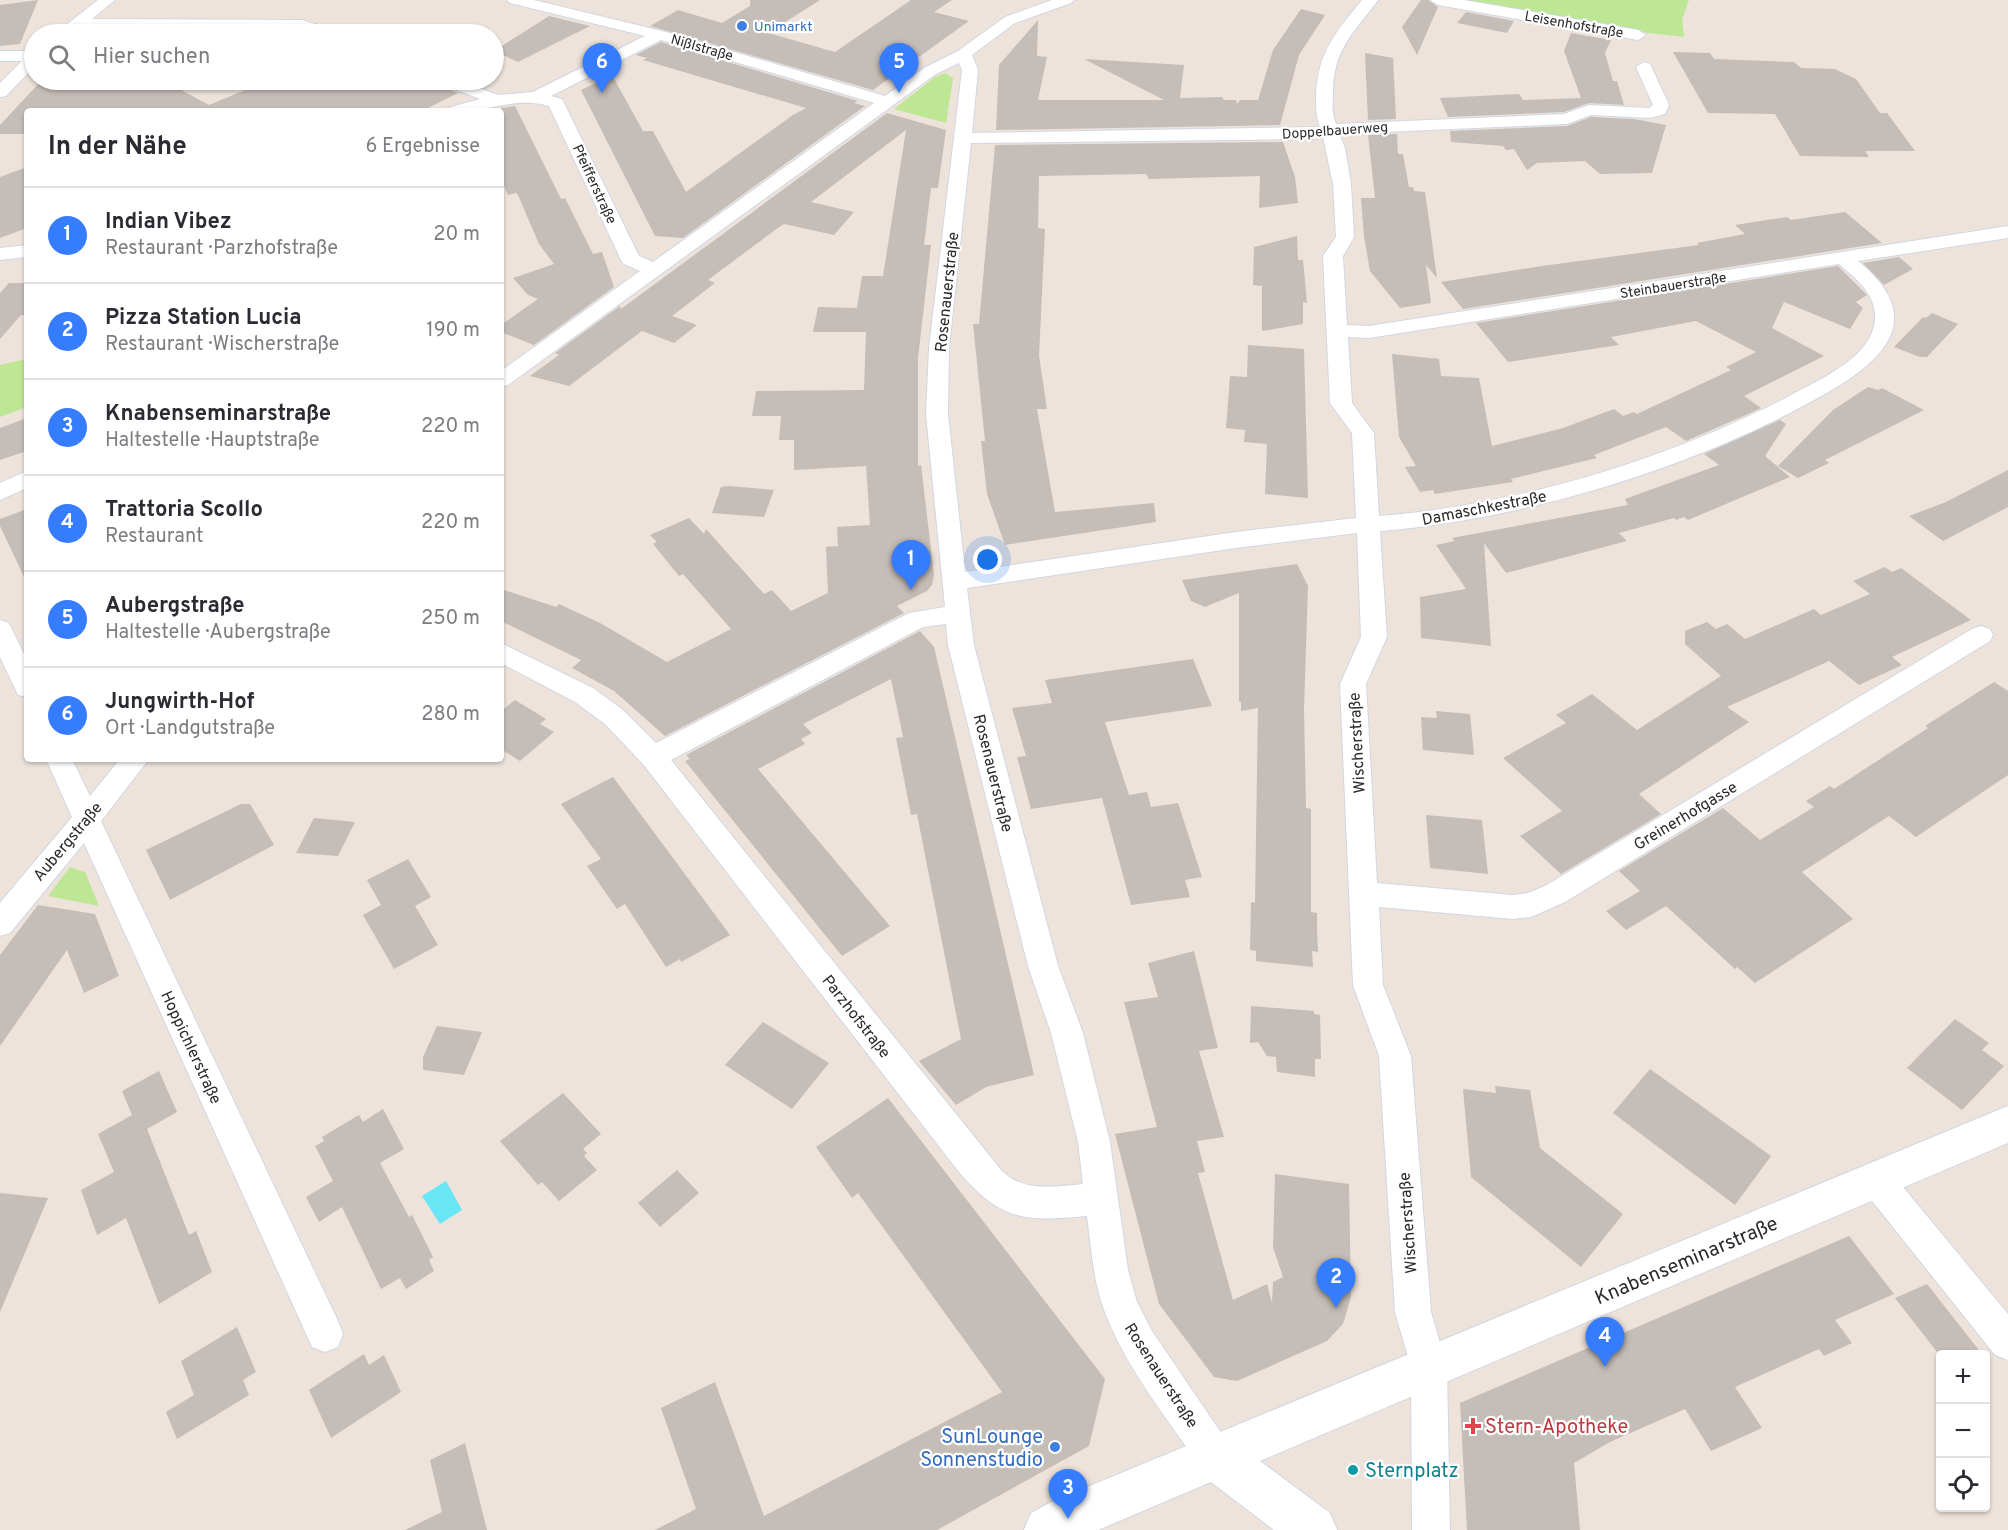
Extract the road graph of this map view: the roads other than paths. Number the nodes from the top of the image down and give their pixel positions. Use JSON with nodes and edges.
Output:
{"nodes":[{"id":1,"x":107,"y":0,"type":"edge"},
{"id":2,"x":515,"y":0,"type":"edge"},
{"id":3,"x":1066,"y":0,"type":"edge"},
{"id":4,"x":1370,"y":0,"type":"edge"},
{"id":5,"x":1438,"y":0,"type":"edge"},
{"id":6,"x":545,"y":3,"type":"edge"},
{"id":7,"x":999,"y":3,"type":"dead end"},
{"id":8,"x":1021,"y":14,"type":"junction"},
{"id":9,"x":77,"y":24,"type":"edge"},
{"id":10,"x":660,"y":35,"type":"junction"},
{"id":11,"x":1638,"y":35,"type":"dead end"},
{"id":12,"x":964,"y":54,"type":"junction"},
{"id":13,"x":0,"y":57,"type":"edge"},
{"id":14,"x":24,"y":57,"type":"edge"},
{"id":15,"x":24,"y":67,"type":"edge"},
{"id":16,"x":1644,"y":68,"type":"dead end"},
{"id":17,"x":470,"y":90,"type":"edge"},
{"id":18,"x":0,"y":92,"type":"edge"},
{"id":19,"x":536,"y":97,"type":"junction"},
{"id":20,"x":496,"y":100,"type":"junction"},
{"id":21,"x":887,"y":102,"type":"junction"},
{"id":22,"x":468,"y":108,"type":"edge"},
{"id":23,"x":1331,"y":130,"type":"junction"},
{"id":24,"x":962,"y":138,"type":"junction"},
{"id":25,"x":2008,"y":232,"type":"edge"},
{"id":26,"x":15,"y":252,"type":"edge"},
{"id":27,"x":1843,"y":258,"type":"junction"},
{"id":28,"x":0,"y":270,"type":"edge"},
{"id":29,"x":654,"y":270,"type":"junction"},
{"id":30,"x":1337,"y":331,"type":"junction"},
{"id":31,"x":504,"y":379,"type":"edge"},
{"id":32,"x":24,"y":480,"type":"edge"},
{"id":33,"x":0,"y":493,"type":"edge"},
{"id":34,"x":1368,"y":524,"type":"junction"},
{"id":35,"x":954,"y":581,"type":"junction"},
{"id":36,"x":958,"y":614,"type":"junction"},
{"id":37,"x":0,"y":629,"type":"edge"},
{"id":38,"x":1981,"y":635,"type":"dead end"},
{"id":39,"x":504,"y":654,"type":"edge"},
{"id":40,"x":24,"y":681,"type":"edge"},
{"id":41,"x":652,"y":757,"type":"junction"},
{"id":42,"x":60,"y":762,"type":"edge"},
{"id":43,"x":134,"y":762,"type":"edge"},
{"id":44,"x":86,"y":819,"type":"junction"},
{"id":45,"x":1363,"y":894,"type":"junction"},
{"id":46,"x":0,"y":924,"type":"edge"},
{"id":47,"x":2008,"y":1124,"type":"edge"},
{"id":48,"x":1877,"y":1181,"type":"junction"},
{"id":49,"x":1102,"y":1199,"type":"junction"},
{"id":50,"x":325,"y":1334,"type":"dead end"},
{"id":51,"x":2008,"y":1342,"type":"edge"},
{"id":52,"x":1429,"y":1367,"type":"junction"},
{"id":53,"x":1215,"y":1456,"type":"junction"},
{"id":54,"x":1048,"y":1530,"type":"edge"},
{"id":55,"x":1313,"y":1530,"type":"edge"},
{"id":56,"x":1431,"y":1530,"type":"edge"}],
"edges":[{"from":1,"to":9,"type":"street"},
{"from":2,"to":6,"type":"street","name":"Nißlstraße"},
{"from":3,"to":8,"type":"street"},
{"from":4,"to":23,"type":"street","name":"Wischerstraße"},
{"from":5,"to":11,"type":"street","name":"Leisenhofstraße"},
{"from":6,"to":10,"type":"street","name":"Nißlstraße"},
{"from":7,"to":8,"type":"street"},
{"from":8,"to":12,"type":"street"},
{"from":10,"to":19,"type":"street"},
{"from":10,"to":21,"type":"street","name":"Nißlstraße"},
{"from":12,"to":21,"type":"street"},
{"from":12,"to":24,"type":"street","name":"Rosenauerstraße"},
{"from":13,"to":14,"type":"street"},
{"from":15,"to":18,"type":"street"},
{"from":16,"to":23,"type":"street","name":"Doppelbauerweg"},
{"from":17,"to":20,"type":"street"},
{"from":19,"to":20,"type":"street"},
{"from":19,"to":29,"type":"street","name":"Pfeifferstraße"},
{"from":20,"to":22,"type":"street"},
{"from":21,"to":29,"type":"street"},
{"from":23,"to":24,"type":"street","name":"Doppelbauerweg"},
{"from":23,"to":30,"type":"street","name":"Wischerstraße"},
{"from":24,"to":35,"type":"street","name":"Rosenauerstraße"},
{"from":25,"to":27,"type":"street","name":"Steinbauerstraße"},
{"from":26,"to":28,"type":"street"},
{"from":27,"to":30,"type":"street","name":"Steinbauerstraße"},
{"from":27,"to":34,"type":"street","name":"Damaschkestraße"},
{"from":29,"to":31,"type":"street"},
{"from":30,"to":34,"type":"street","name":"Wischerstraße"},
{"from":32,"to":33,"type":"street"},
{"from":34,"to":35,"type":"street","name":"Damaschkestraße"},
{"from":34,"to":45,"type":"street","name":"Wischerstraße"},
{"from":35,"to":36,"type":"street","name":"Rosenauerstraße"},
{"from":36,"to":41,"type":"street"},
{"from":36,"to":49,"type":"street","name":"Rosenauerstraße"},
{"from":37,"to":40,"type":"street"},
{"from":38,"to":45,"type":"street","name":"Greinerhofgasse"},
{"from":39,"to":41,"type":"street","name":"Parzhofstraße"},
{"from":41,"to":49,"type":"street","name":"Parzhofstraße"},
{"from":42,"to":44,"type":"street","name":"Hoppichlerstraße"},
{"from":43,"to":44,"type":"street","name":"Aubergstraße"},
{"from":44,"to":46,"type":"street","name":"Aubergstraße"},
{"from":44,"to":50,"type":"street","name":"Hoppichlerstraße"},
{"from":45,"to":52,"type":"street","name":"Wischerstraße"},
{"from":47,"to":48,"type":"street","name":"Knabenseminarstraße"},
{"from":48,"to":51,"type":"street"},
{"from":48,"to":52,"type":"street","name":"Knabenseminarstraße"},
{"from":49,"to":53,"type":"street","name":"Rosenauerstraße"},
{"from":52,"to":53,"type":"street","name":"Knabenseminarstraße"},
{"from":52,"to":56,"type":"street"},
{"from":53,"to":54,"type":"street","name":"Knabenseminarstraße"},
{"from":53,"to":55,"type":"street"}]}
